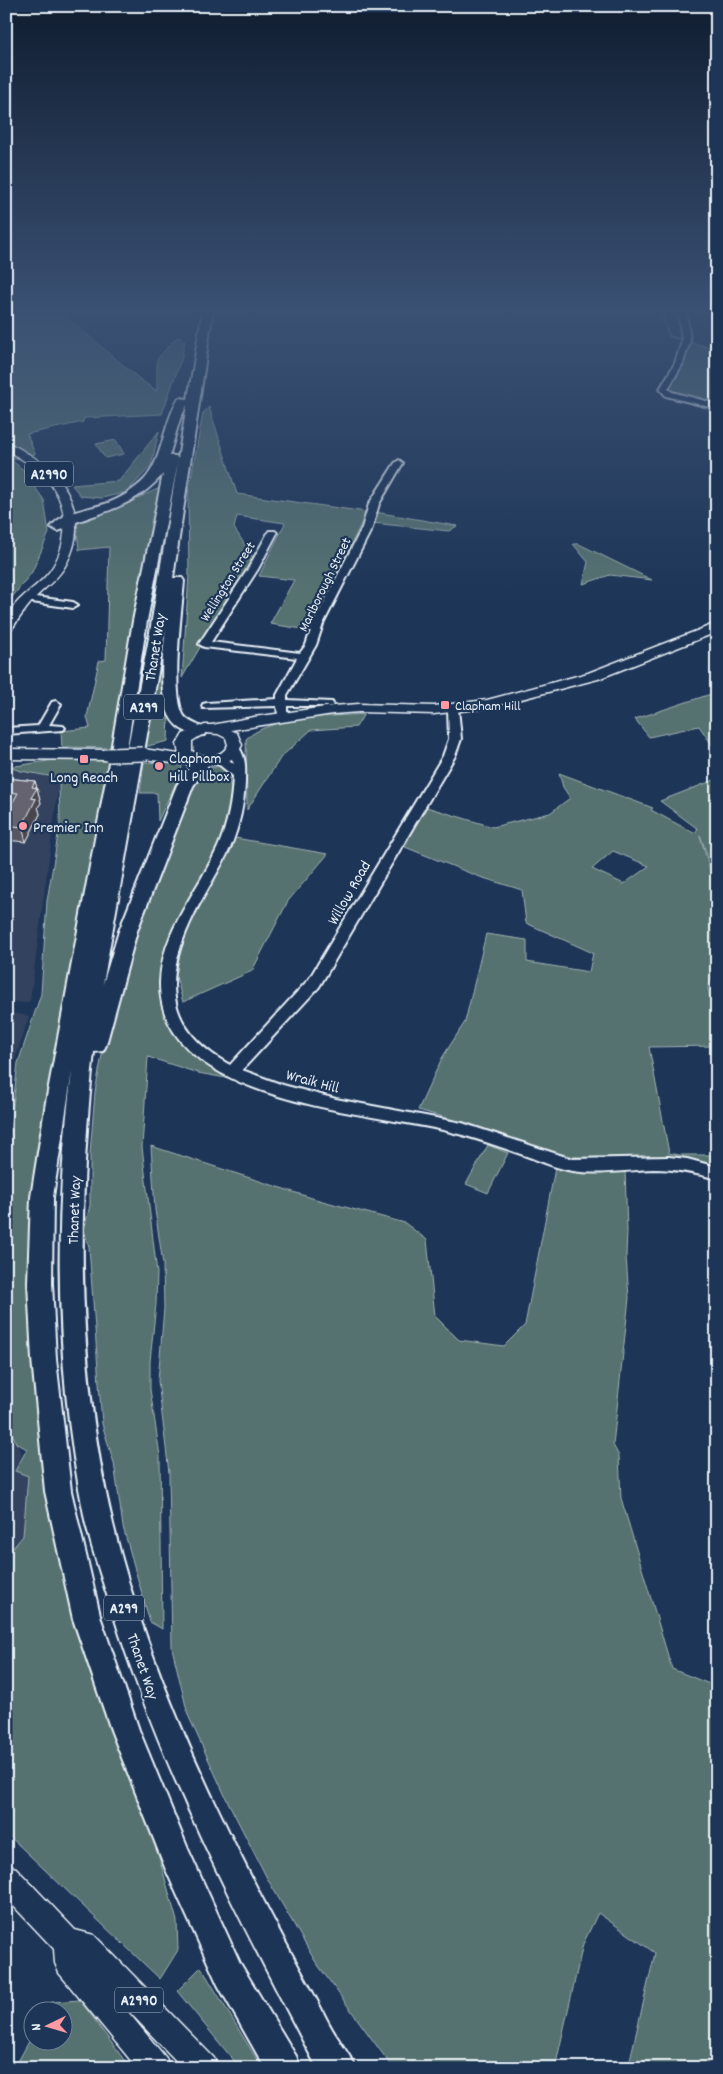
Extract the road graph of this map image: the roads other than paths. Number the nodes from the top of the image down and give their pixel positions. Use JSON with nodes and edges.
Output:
{"nodes":[{"id":1,"x":181,"y":406,"type":"edge"},
{"id":2,"x":182,"y":406,"type":"edge"},
{"id":3,"x":193,"y":406,"type":"edge"},
{"id":4,"x":6,"y":446,"type":"edge"},
{"id":5,"x":6,"y":450,"type":"edge"},
{"id":6,"x":399,"y":463,"type":"dead end"},
{"id":7,"x":179,"y":501,"type":"junction"},
{"id":8,"x":68,"y":502,"type":"junction"},
{"id":9,"x":99,"y":511,"type":"junction"},
{"id":10,"x":70,"y":519,"type":"junction"},
{"id":11,"x":58,"y":527,"type":"junction"},
{"id":12,"x":272,"y":532,"type":"dead end"},
{"id":13,"x":29,"y":597,"type":"junction"},
{"id":14,"x":73,"y":605,"type":"dead end"},
{"id":15,"x":6,"y":627,"type":"edge"},
{"id":16,"x":717,"y":627,"type":"edge"},
{"id":17,"x":303,"y":656,"type":"junction"},
{"id":18,"x":282,"y":702,"type":"junction"},
{"id":19,"x":56,"y":704,"type":"dead end"},
{"id":20,"x":328,"y":704,"type":"dead end"},
{"id":21,"x":212,"y":707,"type":"dead end"},
{"id":22,"x":453,"y":708,"type":"junction"},
{"id":23,"x":284,"y":717,"type":"junction"},
{"id":24,"x":59,"y":728,"type":"dead end"},
{"id":25,"x":214,"y":729,"type":"junction"},
{"id":26,"x":40,"y":730,"type":"junction"},
{"id":27,"x":6,"y":731,"type":"edge"},
{"id":28,"x":198,"y":731,"type":"junction"},
{"id":29,"x":184,"y":744,"type":"junction"},
{"id":30,"x":234,"y":745,"type":"junction"},
{"id":31,"x":6,"y":750,"type":"edge"},
{"id":32,"x":6,"y":754,"type":"edge"},
{"id":33,"x":24,"y":754,"type":"junction"},
{"id":34,"x":143,"y":754,"type":"junction"},
{"id":35,"x":207,"y":760,"type":"junction"},
{"id":36,"x":239,"y":776,"type":"junction"},
{"id":37,"x":231,"y":1073,"type":"junction"},
{"id":38,"x":79,"y":1106,"type":"junction"},
{"id":39,"x":717,"y":1173,"type":"edge"},
{"id":40,"x":6,"y":1878,"type":"edge"},
{"id":41,"x":68,"y":1943,"type":"junction"},
{"id":42,"x":156,"y":2068,"type":"edge"},
{"id":43,"x":204,"y":2068,"type":"edge"},
{"id":44,"x":284,"y":2068,"type":"edge"},
{"id":45,"x":339,"y":2068,"type":"edge"}],
"edges":[{"from":1,"to":9,"type":"highway"},
{"from":2,"to":44,"type":"highway","name":"Thanet Way","number":"A299"},
{"from":3,"to":7,"type":"highway","name":"Thanet Way","number":"A299"},
{"from":4,"to":8,"type":"main road","number":"A2990"},
{"from":5,"to":11,"type":"main road","number":"A2990"},
{"from":6,"to":17,"type":"street","name":"Marlborough Street"},
{"from":7,"to":28,"type":"highway"},
{"from":7,"to":38,"type":"highway","name":"Thanet Way","number":"A299"},
{"from":8,"to":9,"type":"highway"},
{"from":8,"to":10,"type":"main road","number":"A2990"},
{"from":9,"to":10,"type":"highway"},
{"from":10,"to":11,"type":"highway"},
{"from":10,"to":13,"type":"main road","number":"A2990"},
{"from":11,"to":13,"type":"main road","number":"A2990"},
{"from":12,"to":17,"type":"street","name":"Wellington Street"},
{"from":13,"to":14,"type":"street"},
{"from":13,"to":15,"type":"main road","number":"A2990"},
{"from":16,"to":22,"type":"main road"},
{"from":17,"to":18,"type":"street","name":"Marlborough Street"},
{"from":18,"to":20,"type":"street"},
{"from":18,"to":21,"type":"street"},
{"from":18,"to":23,"type":"street"},
{"from":19,"to":26,"type":"street"},
{"from":22,"to":23,"type":"main road"},
{"from":22,"to":37,"type":"street","name":"Willow Road"},
{"from":23,"to":25,"type":"main road"},
{"from":23,"to":30,"type":"main road"},
{"from":24,"to":26,"type":"street"},
{"from":25,"to":28,"type":"main road"},
{"from":25,"to":30,"type":"main road"},
{"from":26,"to":27,"type":"street"},
{"from":28,"to":29,"type":"main road"},
{"from":29,"to":34,"type":"main road"},
{"from":29,"to":35,"type":"main road"},
{"from":30,"to":35,"type":"main road"},
{"from":30,"to":36,"type":"street","name":"Wraik Hill"},
{"from":31,"to":33,"type":"main road"},
{"from":32,"to":33,"type":"main road"},
{"from":33,"to":34,"type":"main road","bridge":true},
{"from":34,"to":35,"type":"main road"},
{"from":35,"to":36,"type":"street"},
{"from":35,"to":38,"type":"highway"},
{"from":36,"to":37,"type":"street","name":"Wraik Hill"},
{"from":37,"to":39,"type":"street","name":"Wraik Hill"},
{"from":38,"to":45,"type":"highway","name":"Thanet Way","number":"A299"},
{"from":40,"to":41,"type":"main road","number":"A2990"},
{"from":41,"to":42,"type":"main road","number":"A2990"},
{"from":41,"to":43,"type":"main road","number":"A2990"}]}
